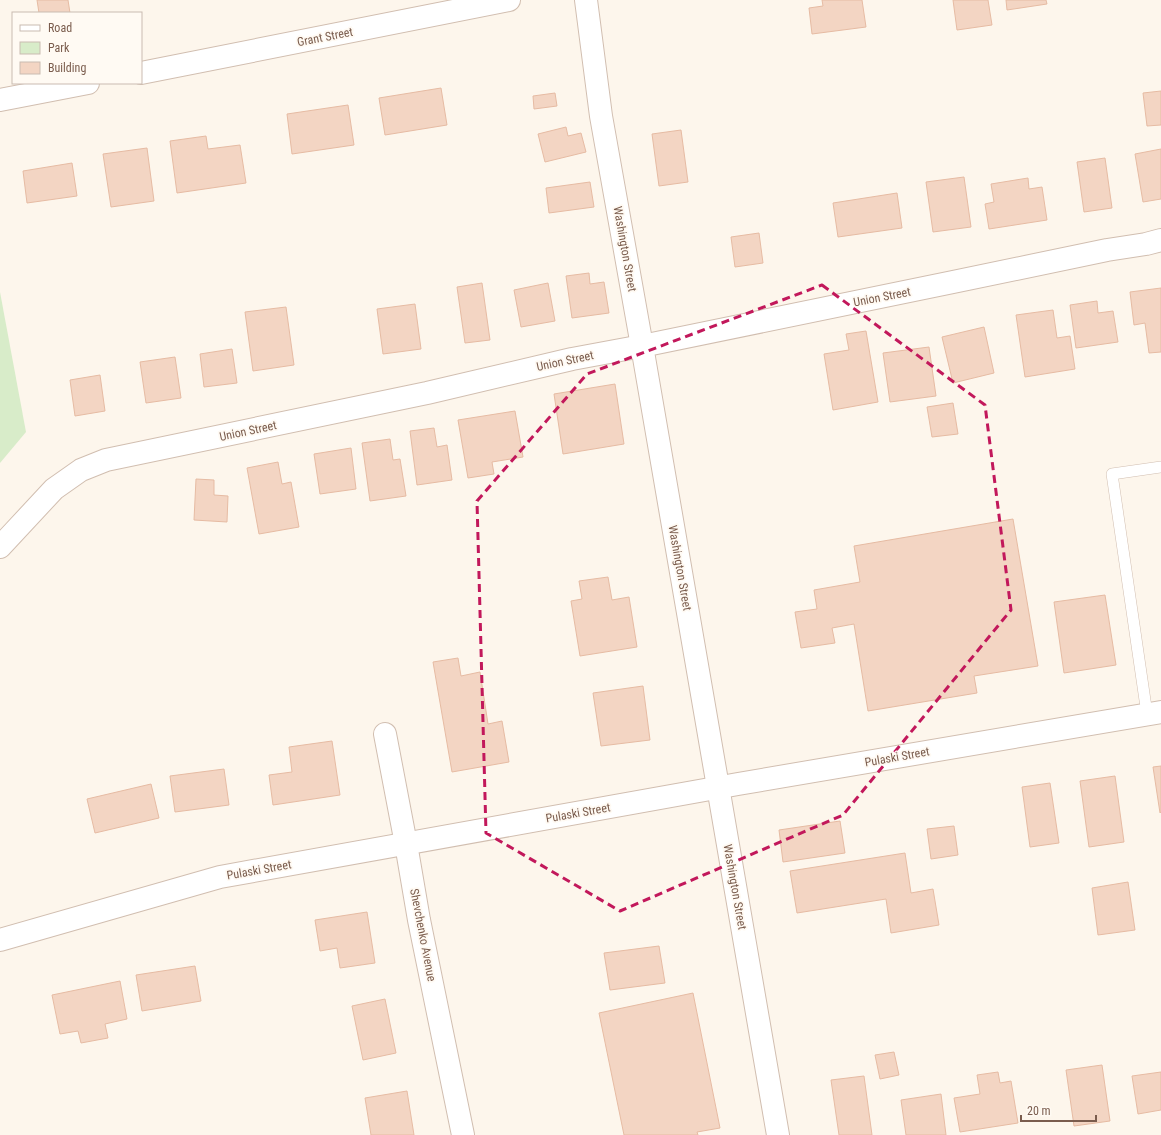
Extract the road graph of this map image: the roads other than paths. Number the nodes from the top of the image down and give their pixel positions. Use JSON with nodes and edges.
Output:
{"nodes":[{"id":1,"x":509,"y":0,"type":"edge"},
{"id":2,"x":586,"y":0,"type":"edge"},
{"id":3,"x":142,"y":73,"type":"edge"},
{"id":4,"x":83,"y":84,"type":"edge"},
{"id":5,"x":0,"y":100,"type":"edge"},
{"id":6,"x":1161,"y":240,"type":"edge"},
{"id":7,"x":642,"y":346,"type":"junction"},
{"id":8,"x":1161,"y":467,"type":"edge"},
{"id":9,"x":0,"y":547,"type":"edge"},
{"id":10,"x":1154,"y":713,"type":"edge"},
{"id":11,"x":386,"y":734,"type":"dead end"},
{"id":12,"x":718,"y":788,"type":"junction"},
{"id":13,"x":406,"y":844,"type":"junction"},
{"id":14,"x":0,"y":940,"type":"edge"},
{"id":15,"x":463,"y":1135,"type":"edge"},
{"id":16,"x":778,"y":1135,"type":"edge"}],
"edges":[{"from":1,"to":3,"type":"street","name":"Grant Street"},
{"from":2,"to":7,"type":"street","name":"Washington Street"},
{"from":4,"to":5,"type":"street"},
{"from":6,"to":7,"type":"street","name":"Union Street"},
{"from":7,"to":9,"type":"street","name":"Union Street"},
{"from":7,"to":12,"type":"street","name":"Washington Street"},
{"from":8,"to":10,"type":"lane"},
{"from":10,"to":12,"type":"street","name":"Pulaski Street"},
{"from":11,"to":13,"type":"street","name":"Shevchenko Avenue"},
{"from":12,"to":13,"type":"street","name":"Pulaski Street"},
{"from":12,"to":16,"type":"street","name":"Washington Street"},
{"from":13,"to":14,"type":"street","name":"Pulaski Street"},
{"from":13,"to":15,"type":"street","name":"Shevchenko Avenue"}]}
